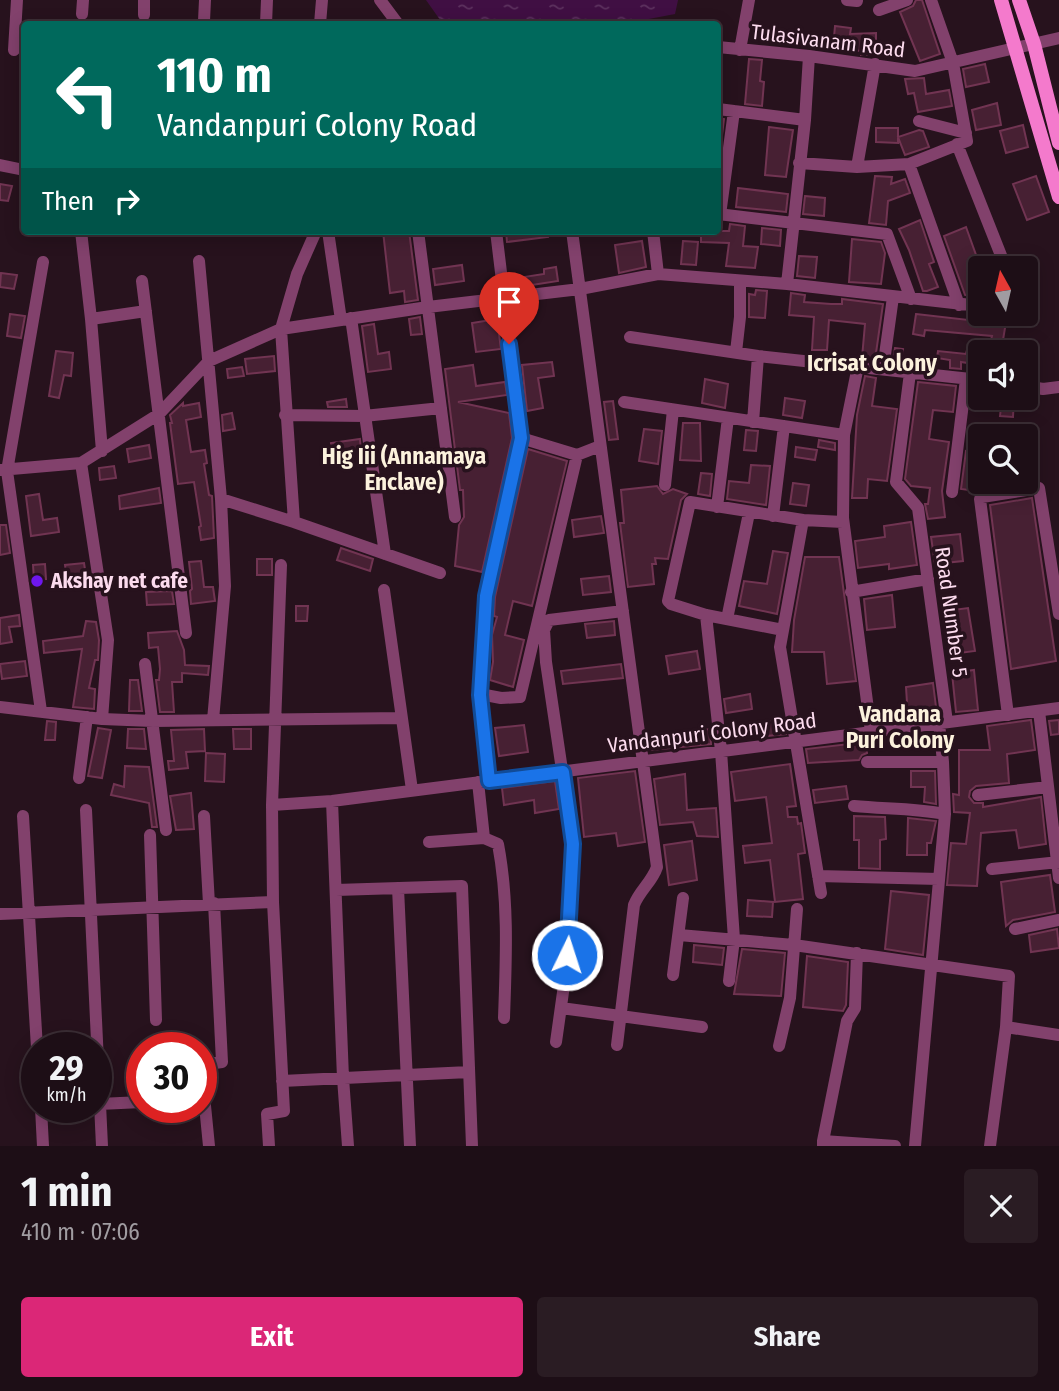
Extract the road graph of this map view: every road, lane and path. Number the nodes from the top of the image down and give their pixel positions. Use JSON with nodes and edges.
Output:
{"nodes":[{"id":1,"x":17,"y":0,"type":"edge"},
{"id":2,"x":83,"y":0,"type":"edge"},
{"id":3,"x":144,"y":0,"type":"edge"},
{"id":4,"x":205,"y":0,"type":"edge"},
{"id":5,"x":267,"y":0,"type":"edge"},
{"id":6,"x":322,"y":0,"type":"edge"},
{"id":7,"x":380,"y":0,"type":"edge"},
{"id":8,"x":749,"y":0,"type":"edge"},
{"id":9,"x":847,"y":0,"type":"edge"},
{"id":10,"x":907,"y":0,"type":"edge"},
{"id":11,"x":931,"y":0,"type":"edge"},
{"id":12,"x":1001,"y":0,"type":"edge"},
{"id":13,"x":1019,"y":0,"type":"edge"},
{"id":14,"x":857,"y":1,"type":"edge"},
{"id":15,"x":879,"y":10,"type":"dead end"},
{"id":16,"x":82,"y":14,"type":"dead end"},
{"id":17,"x":144,"y":15,"type":"dead end"},
{"id":18,"x":204,"y":21,"type":"dead end"},
{"id":19,"x":266,"y":21,"type":"edge"},
{"id":20,"x":320,"y":21,"type":"edge"},
{"id":21,"x":396,"y":21,"type":"edge"},
{"id":22,"x":1059,"y":38,"type":"edge"},
{"id":23,"x":1034,"y":44,"type":"junction"},
{"id":24,"x":721,"y":47,"type":"edge"},
{"id":25,"x":1016,"y":48,"type":"junction"},
{"id":26,"x":14,"y":50,"type":"dead end"},
{"id":27,"x":740,"y":50,"type":"junction"},
{"id":28,"x":809,"y":56,"type":"junction"},
{"id":29,"x":953,"y":63,"type":"junction"},
{"id":30,"x":875,"y":64,"type":"junction"},
{"id":31,"x":721,"y":109,"type":"edge"},
{"id":32,"x":734,"y":111,"type":"junction"},
{"id":33,"x":805,"y":120,"type":"junction"},
{"id":34,"x":919,"y":121,"type":"dead end"},
{"id":35,"x":962,"y":139,"type":"junction"},
{"id":36,"x":1059,"y":142,"type":"edge"},
{"id":37,"x":799,"y":163,"type":"junction"},
{"id":38,"x":909,"y":163,"type":"junction"},
{"id":39,"x":0,"y":165,"type":"edge"},
{"id":40,"x":857,"y":167,"type":"junction"},
{"id":41,"x":21,"y":169,"type":"edge"},
{"id":42,"x":1059,"y":197,"type":"edge"},
{"id":43,"x":721,"y":200,"type":"edge"},
{"id":44,"x":721,"y":214,"type":"edge"},
{"id":45,"x":793,"y":223,"type":"junction"},
{"id":46,"x":81,"y":235,"type":"edge"},
{"id":47,"x":314,"y":235,"type":"edge"},
{"id":48,"x":329,"y":235,"type":"edge"},
{"id":49,"x":419,"y":235,"type":"edge"},
{"id":50,"x":496,"y":235,"type":"edge"},
{"id":51,"x":573,"y":235,"type":"edge"},
{"id":52,"x":653,"y":235,"type":"edge"},
{"id":53,"x":1002,"y":256,"type":"edge"},
{"id":54,"x":199,"y":261,"type":"dead end"},
{"id":55,"x":43,"y":262,"type":"dead end"},
{"id":56,"x":658,"y":274,"type":"junction"},
{"id":57,"x":142,"y":281,"type":"dead end"},
{"id":58,"x":740,"y":281,"type":"junction"},
{"id":59,"x":787,"y":284,"type":"junction"},
{"id":60,"x":580,"y":289,"type":"junction"},
{"id":61,"x":504,"y":297,"type":"junction"},
{"id":62,"x":893,"y":297,"type":"junction"},
{"id":63,"x":911,"y":299,"type":"junction"},
{"id":64,"x":959,"y":305,"type":"junction"},
{"id":65,"x":968,"y":305,"type":"edge"},
{"id":66,"x":428,"y":307,"type":"junction"},
{"id":67,"x":146,"y":311,"type":"junction"},
{"id":68,"x":91,"y":318,"type":"junction"},
{"id":69,"x":346,"y":319,"type":"junction"},
{"id":70,"x":281,"y":329,"type":"junction"},
{"id":71,"x":630,"y":337,"type":"dead end"},
{"id":72,"x":736,"y":352,"type":"junction"},
{"id":73,"x":758,"y":356,"type":"junction"},
{"id":74,"x":209,"y":361,"type":"junction"},
{"id":75,"x":858,"y":366,"type":"junction"},
{"id":76,"x":883,"y":369,"type":"junction"},
{"id":77,"x":910,"y":373,"type":"junction"},
{"id":78,"x":966,"y":379,"type":"joint"},
{"id":79,"x":1038,"y":387,"type":"edge"},
{"id":80,"x":1059,"y":387,"type":"edge"},
{"id":81,"x":624,"y":402,"type":"dead end"},
{"id":82,"x":441,"y":408,"type":"junction"},
{"id":83,"x":673,"y":410,"type":"junction"},
{"id":84,"x":159,"y":414,"type":"junction"},
{"id":85,"x":285,"y":415,"type":"junction"},
{"id":86,"x":364,"y":416,"type":"junction"},
{"id":87,"x":728,"y":418,"type":"junction"},
{"id":88,"x":753,"y":422,"type":"junction"},
{"id":89,"x":784,"y":426,"type":"junction"},
{"id":90,"x":844,"y":435,"type":"junction"},
{"id":91,"x":521,"y":438,"type":"junction"},
{"id":92,"x":600,"y":446,"type":"junction"},
{"id":93,"x":102,"y":451,"type":"junction"},
{"id":94,"x":577,"y":455,"type":"junction"},
{"id":95,"x":81,"y":463,"type":"junction"},
{"id":96,"x":4,"y":470,"type":"edge"},
{"id":97,"x":665,"y":485,"type":"dead end"},
{"id":98,"x":952,"y":492,"type":"dead end"},
{"id":99,"x":221,"y":499,"type":"junction"},
{"id":100,"x":717,"y":507,"type":"junction"},
{"id":101,"x":749,"y":513,"type":"junction"},
{"id":102,"x":774,"y":516,"type":"junction"},
{"id":103,"x":455,"y":517,"type":"dead end"},
{"id":104,"x":803,"y":520,"type":"junction"},
{"id":105,"x":294,"y":522,"type":"junction"},
{"id":106,"x":843,"y":522,"type":"junction"},
{"id":107,"x":385,"y":554,"type":"junction"},
{"id":108,"x":281,"y":565,"type":"dead end"},
{"id":109,"x":440,"y":573,"type":"dead end"},
{"id":110,"x":928,"y":579,"type":"junction"},
{"id":111,"x":384,"y":590,"type":"dead end"},
{"id":112,"x":851,"y":592,"type":"junction"},
{"id":113,"x":623,"y":611,"type":"junction"},
{"id":114,"x":1059,"y":614,"type":"edge"},
{"id":115,"x":706,"y":615,"type":"junction"},
{"id":116,"x":727,"y":619,"type":"junction"},
{"id":117,"x":783,"y":630,"type":"junction"},
{"id":118,"x":186,"y":633,"type":"dead end"},
{"id":119,"x":145,"y":664,"type":"dead end"},
{"id":120,"x":480,"y":695,"type":"junction"},
{"id":121,"x":0,"y":707,"type":"edge"},
{"id":122,"x":1059,"y":708,"type":"edge"},
{"id":123,"x":41,"y":711,"type":"junction"},
{"id":124,"x":1039,"y":711,"type":"junction"},
{"id":125,"x":1009,"y":715,"type":"junction"},
{"id":126,"x":87,"y":717,"type":"junction"},
{"id":127,"x":402,"y":718,"type":"junction"},
{"id":128,"x":102,"y":719,"type":"junction"},
{"id":129,"x":213,"y":720,"type":"junction"},
{"id":130,"x":274,"y":720,"type":"junction"},
{"id":131,"x":153,"y":721,"type":"junction"},
{"id":132,"x":943,"y":723,"type":"junction"},
{"id":133,"x":872,"y":732,"type":"junction"},
{"id":134,"x":796,"y":741,"type":"junction"},
{"id":135,"x":720,"y":751,"type":"junction"},
{"id":136,"x":643,"y":761,"type":"junction"},
{"id":137,"x":867,"y":762,"type":"dead end"},
{"id":138,"x":943,"y":762,"type":"junction"},
{"id":139,"x":563,"y":772,"type":"junction"},
{"id":140,"x":79,"y":778,"type":"dead end"},
{"id":141,"x":484,"y":781,"type":"junction"},
{"id":142,"x":1048,"y":788,"type":"junction"},
{"id":143,"x":412,"y":790,"type":"junction"},
{"id":144,"x":978,"y":795,"type":"dead end"},
{"id":145,"x":332,"y":801,"type":"junction"},
{"id":146,"x":272,"y":806,"type":"junction"},
{"id":147,"x":854,"y":806,"type":"dead end"},
{"id":148,"x":86,"y":810,"type":"dead end"},
{"id":149,"x":945,"y":814,"type":"junction"},
{"id":150,"x":23,"y":816,"type":"dead end"},
{"id":151,"x":204,"y":816,"type":"dead end"},
{"id":152,"x":166,"y":830,"type":"dead end"},
{"id":153,"x":150,"y":835,"type":"dead end"},
{"id":154,"x":484,"y":838,"type":"junction"},
{"id":155,"x":429,"y":842,"type":"dead end"},
{"id":156,"x":1058,"y":862,"type":"edge"},
{"id":157,"x":992,"y":869,"type":"dead end"},
{"id":158,"x":818,"y":876,"type":"junction"},
{"id":159,"x":1059,"y":878,"type":"edge"},
{"id":160,"x":939,"y":879,"type":"junction"},
{"id":161,"x":398,"y":888,"type":"junction"},
{"id":162,"x":336,"y":890,"type":"junction"},
{"id":163,"x":821,"y":893,"type":"dead end"},
{"id":164,"x":683,"y":898,"type":"dead end"},
{"id":165,"x":273,"y":902,"type":"junction"},
{"id":166,"x":212,"y":904,"type":"junction"},
{"id":167,"x":152,"y":906,"type":"junction"},
{"id":168,"x":91,"y":909,"type":"junction"},
{"id":169,"x":796,"y":909,"type":"dead end"},
{"id":170,"x":30,"y":912,"type":"junction"},
{"id":171,"x":0,"y":914,"type":"edge"},
{"id":172,"x":1059,"y":920,"type":"edge"},
{"id":173,"x":1015,"y":929,"type":"dead end"},
{"id":174,"x":679,"y":935,"type":"junction"},
{"id":175,"x":734,"y":939,"type":"junction"},
{"id":176,"x":794,"y":945,"type":"junction"},
{"id":177,"x":857,"y":953,"type":"junction"},
{"id":178,"x":932,"y":965,"type":"junction"},
{"id":179,"x":673,"y":975,"type":"dead end"},
{"id":180,"x":729,"y":981,"type":"dead end"},
{"id":181,"x":561,"y":1008,"type":"junction"},
{"id":182,"x":621,"y":1017,"type":"junction"},
{"id":183,"x":504,"y":1018,"type":"dead end"},
{"id":184,"x":156,"y":1020,"type":"dead end"},
{"id":185,"x":702,"y":1027,"type":"dead end"},
{"id":186,"x":1006,"y":1027,"type":"junction"},
{"id":187,"x":36,"y":1032,"type":"edge"},
{"id":188,"x":96,"y":1032,"type":"edge"},
{"id":189,"x":1059,"y":1035,"type":"edge"},
{"id":190,"x":556,"y":1042,"type":"dead end"},
{"id":191,"x":617,"y":1045,"type":"dead end"},
{"id":192,"x":779,"y":1046,"type":"dead end"},
{"id":193,"x":217,"y":1063,"type":"edge"},
{"id":194,"x":468,"y":1072,"type":"junction"},
{"id":195,"x":407,"y":1075,"type":"junction"},
{"id":196,"x":343,"y":1078,"type":"junction"},
{"id":197,"x":282,"y":1081,"type":"junction"},
{"id":198,"x":42,"y":1123,"type":"edge"},
{"id":199,"x":100,"y":1123,"type":"edge"},
{"id":200,"x":207,"y":1123,"type":"edge"},
{"id":201,"x":823,"y":1143,"type":"edge"},
{"id":202,"x":43,"y":1146,"type":"edge"},
{"id":203,"x":102,"y":1146,"type":"edge"},
{"id":204,"x":209,"y":1146,"type":"edge"},
{"id":205,"x":269,"y":1146,"type":"edge"},
{"id":206,"x":348,"y":1146,"type":"edge"},
{"id":207,"x":410,"y":1146,"type":"edge"},
{"id":208,"x":472,"y":1146,"type":"edge"},
{"id":209,"x":895,"y":1146,"type":"edge"},
{"id":210,"x":915,"y":1146,"type":"edge"},
{"id":211,"x":990,"y":1146,"type":"edge"}],
"edges":[{"from":1,"to":26,"type":"street"},
{"from":2,"to":16,"type":"street"},
{"from":3,"to":17,"type":"street"},
{"from":4,"to":18,"type":"street"},
{"from":5,"to":19,"type":"street"},
{"from":6,"to":20,"type":"street"},
{"from":7,"to":21,"type":"street"},
{"from":8,"to":27,"type":"street"},
{"from":9,"to":14,"type":"street"},
{"from":10,"to":15,"type":"street"},
{"from":11,"to":29,"type":"street"},
{"from":12,"to":25,"type":"main road"},
{"from":13,"to":23,"type":"main road"},
{"from":22,"to":23,"type":"street","name":"Tulasivanam Road"},
{"from":23,"to":25,"type":"street","name":"Tulasivanam Road"},
{"from":23,"to":36,"type":"main road"},
{"from":24,"to":27,"type":"street","name":"Tulasivanam Road"},
{"from":25,"to":29,"type":"street","name":"Tulasivanam Road"},
{"from":25,"to":42,"type":"main road"},
{"from":27,"to":28,"type":"street","name":"Tulasivanam Road"},
{"from":28,"to":30,"type":"street","name":"Tulasivanam Road"},
{"from":28,"to":33,"type":"street"},
{"from":29,"to":30,"type":"street","name":"Tulasivanam Road"},
{"from":29,"to":35,"type":"street"},
{"from":30,"to":40,"type":"street"},
{"from":31,"to":32,"type":"street"},
{"from":32,"to":33,"type":"street"},
{"from":32,"to":43,"type":"street"},
{"from":33,"to":37,"type":"street"},
{"from":34,"to":35,"type":"street"},
{"from":35,"to":38,"type":"street"},
{"from":35,"to":53,"type":"street"},
{"from":37,"to":40,"type":"street"},
{"from":37,"to":45,"type":"street"},
{"from":38,"to":40,"type":"street"},
{"from":38,"to":64,"type":"street"},
{"from":39,"to":41,"type":"street"},
{"from":44,"to":45,"type":"street"},
{"from":45,"to":59,"type":"street"},
{"from":45,"to":63,"type":"street"},
{"from":46,"to":68,"type":"street"},
{"from":47,"to":70,"type":"street"},
{"from":48,"to":69,"type":"street"},
{"from":49,"to":66,"type":"street"},
{"from":50,"to":61,"type":"street"},
{"from":51,"to":60,"type":"street"},
{"from":52,"to":56,"type":"street"},
{"from":54,"to":74,"type":"street"},
{"from":55,"to":96,"type":"street"},
{"from":56,"to":58,"type":"street"},
{"from":56,"to":60,"type":"street"},
{"from":57,"to":67,"type":"street"},
{"from":58,"to":59,"type":"street"},
{"from":58,"to":72,"type":"street"},
{"from":59,"to":62,"type":"street"},
{"from":60,"to":61,"type":"street"},
{"from":60,"to":92,"type":"street"},
{"from":61,"to":66,"type":"street"},
{"from":61,"to":91,"type":"street"},
{"from":62,"to":63,"type":"street"},
{"from":62,"to":76,"type":"street"},
{"from":63,"to":64,"type":"street"},
{"from":64,"to":65,"type":"street"},
{"from":66,"to":69,"type":"street"},
{"from":66,"to":82,"type":"street"},
{"from":67,"to":68,"type":"street"},
{"from":67,"to":84,"type":"street"},
{"from":68,"to":93,"type":"street"},
{"from":69,"to":70,"type":"street"},
{"from":69,"to":86,"type":"street"},
{"from":70,"to":74,"type":"street"},
{"from":70,"to":85,"type":"street"},
{"from":71,"to":72,"type":"street"},
{"from":72,"to":73,"type":"street"},
{"from":73,"to":75,"type":"street"},
{"from":73,"to":88,"type":"street"},
{"from":74,"to":84,"type":"street"},
{"from":74,"to":99,"type":"street"},
{"from":75,"to":76,"type":"street"},
{"from":75,"to":90,"type":"street"},
{"from":76,"to":77,"type":"street"},
{"from":77,"to":78,"type":"street"},
{"from":77,"to":110,"type":"street","name":"Road Number 5"},
{"from":78,"to":98,"type":"street"},
{"from":79,"to":80,"type":"street"},
{"from":81,"to":83,"type":"street"},
{"from":82,"to":86,"type":"street"},
{"from":82,"to":103,"type":"street"},
{"from":83,"to":87,"type":"street"},
{"from":83,"to":97,"type":"street"},
{"from":84,"to":93,"type":"street"},
{"from":84,"to":118,"type":"street"},
{"from":85,"to":86,"type":"street"},
{"from":85,"to":105,"type":"street"},
{"from":86,"to":107,"type":"street"},
{"from":87,"to":88,"type":"street"},
{"from":87,"to":100,"type":"street"},
{"from":88,"to":89,"type":"street"},
{"from":89,"to":90,"type":"street"},
{"from":89,"to":102,"type":"street"},
{"from":90,"to":106,"type":"street"},
{"from":91,"to":94,"type":"street"},
{"from":91,"to":120,"type":"street"},
{"from":92,"to":94,"type":"street"},
{"from":92,"to":113,"type":"street"},
{"from":93,"to":95,"type":"street"},
{"from":94,"to":120,"type":"street"},
{"from":95,"to":96,"type":"street"},
{"from":95,"to":128,"type":"street"},
{"from":96,"to":123,"type":"street"},
{"from":99,"to":105,"type":"street"},
{"from":99,"to":129,"type":"street"},
{"from":100,"to":101,"type":"street"},
{"from":100,"to":115,"type":"street"},
{"from":101,"to":102,"type":"street"},
{"from":101,"to":116,"type":"street"},
{"from":102,"to":104,"type":"street"},
{"from":104,"to":106,"type":"street"},
{"from":104,"to":117,"type":"street"},
{"from":105,"to":107,"type":"street"},
{"from":106,"to":112,"type":"street"},
{"from":107,"to":109,"type":"street"},
{"from":108,"to":130,"type":"street"},
{"from":110,"to":112,"type":"street"},
{"from":110,"to":132,"type":"street","name":"Road Number 5"},
{"from":111,"to":127,"type":"street"},
{"from":112,"to":133,"type":"street"},
{"from":113,"to":136,"type":"street"},
{"from":113,"to":139,"type":"street"},
{"from":114,"to":125,"type":"street"},
{"from":115,"to":116,"type":"street"},
{"from":115,"to":135,"type":"street"},
{"from":116,"to":117,"type":"street"},
{"from":117,"to":134,"type":"street"},
{"from":119,"to":131,"type":"street"},
{"from":120,"to":141,"type":"street"},
{"from":121,"to":123,"type":"street"},
{"from":122,"to":124,"type":"street","name":"Vandanpuri Colony Road"},
{"from":123,"to":126,"type":"street"},
{"from":124,"to":125,"type":"street","name":"Vandanpuri Colony Road"},
{"from":124,"to":142,"type":"street"},
{"from":125,"to":132,"type":"street","name":"Vandanpuri Colony Road"},
{"from":126,"to":128,"type":"street"},
{"from":126,"to":140,"type":"street"},
{"from":127,"to":130,"type":"street"},
{"from":127,"to":143,"type":"street"},
{"from":128,"to":131,"type":"street"},
{"from":129,"to":130,"type":"street"},
{"from":129,"to":131,"type":"street"},
{"from":130,"to":146,"type":"street"},
{"from":131,"to":152,"type":"street"},
{"from":132,"to":133,"type":"street","name":"Vandanpuri Colony Road"},
{"from":132,"to":138,"type":"street","name":"Road Number 5"},
{"from":133,"to":134,"type":"street","name":"Vandanpuri Colony Road"},
{"from":134,"to":135,"type":"street","name":"Vandanpuri Colony Road"},
{"from":134,"to":158,"type":"street"},
{"from":135,"to":136,"type":"street","name":"Vandanpuri Colony Road"},
{"from":135,"to":175,"type":"street"},
{"from":136,"to":139,"type":"street","name":"Vandanpuri Colony Road"},
{"from":136,"to":182,"type":"street"},
{"from":137,"to":138,"type":"street"},
{"from":138,"to":149,"type":"street","name":"Road Number 5"},
{"from":139,"to":141,"type":"street","name":"Vandanpuri Colony Road"},
{"from":139,"to":181,"type":"street"},
{"from":141,"to":143,"type":"street","name":"Vandanpuri Colony Road"},
{"from":141,"to":154,"type":"street"},
{"from":142,"to":144,"type":"street"},
{"from":142,"to":156,"type":"street"},
{"from":143,"to":145,"type":"street","name":"Vandanpuri Colony Road"},
{"from":145,"to":146,"type":"street","name":"Vandanpuri Colony Road"},
{"from":145,"to":162,"type":"street"},
{"from":146,"to":165,"type":"street"},
{"from":147,"to":149,"type":"street"},
{"from":148,"to":168,"type":"street"},
{"from":149,"to":160,"type":"street","name":"Road Number 5"},
{"from":150,"to":170,"type":"street"},
{"from":151,"to":166,"type":"street"},
{"from":153,"to":167,"type":"street"},
{"from":154,"to":155,"type":"street"},
{"from":154,"to":183,"type":"street"},
{"from":156,"to":157,"type":"street"},
{"from":156,"to":159,"type":"street"},
{"from":158,"to":160,"type":"street"},
{"from":158,"to":163,"type":"street"},
{"from":160,"to":178,"type":"street","name":"Road Number 5"},
{"from":161,"to":162,"type":"street"},
{"from":161,"to":194,"type":"street"},
{"from":161,"to":195,"type":"street"},
{"from":162,"to":196,"type":"street"},
{"from":164,"to":174,"type":"street"},
{"from":165,"to":166,"type":"street"},
{"from":165,"to":197,"type":"street"},
{"from":166,"to":167,"type":"street"},
{"from":166,"to":193,"type":"street"},
{"from":167,"to":168,"type":"street"},
{"from":167,"to":184,"type":"street"},
{"from":168,"to":170,"type":"street"},
{"from":168,"to":188,"type":"street"},
{"from":169,"to":176,"type":"street"},
{"from":170,"to":171,"type":"street"},
{"from":170,"to":187,"type":"street"},
{"from":172,"to":173,"type":"street"},
{"from":174,"to":175,"type":"street"},
{"from":174,"to":179,"type":"street"},
{"from":175,"to":176,"type":"street"},
{"from":175,"to":180,"type":"street"},
{"from":176,"to":177,"type":"street"},
{"from":176,"to":192,"type":"street"},
{"from":177,"to":178,"type":"street"},
{"from":177,"to":201,"type":"street"},
{"from":178,"to":186,"type":"street"},
{"from":178,"to":210,"type":"street","name":"Road Number 5"},
{"from":181,"to":182,"type":"street"},
{"from":181,"to":190,"type":"street"},
{"from":182,"to":185,"type":"street"},
{"from":182,"to":191,"type":"street"},
{"from":186,"to":189,"type":"street"},
{"from":186,"to":211,"type":"street"},
{"from":194,"to":195,"type":"street"},
{"from":194,"to":208,"type":"street"},
{"from":195,"to":196,"type":"street"},
{"from":195,"to":207,"type":"street"},
{"from":196,"to":197,"type":"street"},
{"from":196,"to":206,"type":"street"},
{"from":197,"to":205,"type":"street"},
{"from":198,"to":202,"type":"street"},
{"from":199,"to":203,"type":"street"},
{"from":200,"to":204,"type":"street"},
{"from":201,"to":209,"type":"street"}]}
